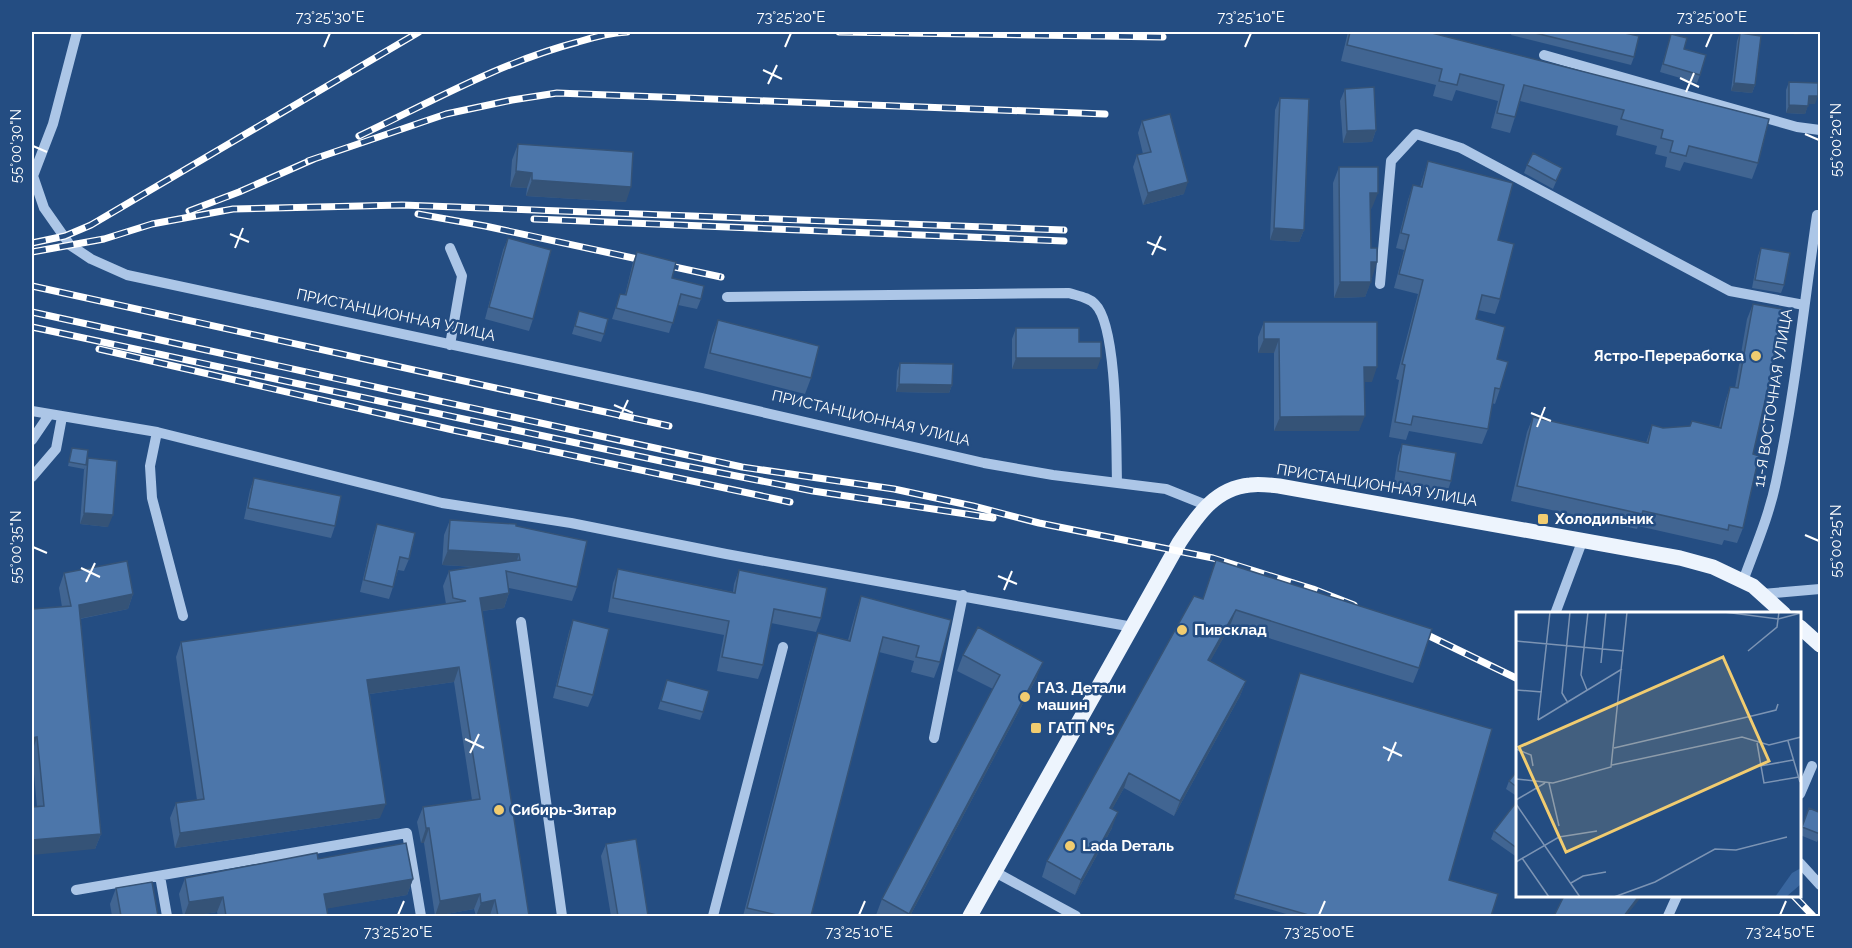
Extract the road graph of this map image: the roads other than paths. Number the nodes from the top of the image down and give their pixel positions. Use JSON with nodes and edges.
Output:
{"nodes":[{"id":1,"x":77,"y":32,"type":"edge"},
{"id":2,"x":1544,"y":55,"type":"dead end"},
{"id":3,"x":1821,"y":130,"type":"edge"},
{"id":4,"x":32,"y":175,"type":"edge"},
{"id":5,"x":1817,"y":215,"type":"dead end"},
{"id":6,"x":450,"y":248,"type":"dead end"},
{"id":7,"x":1380,"y":284,"type":"dead end"},
{"id":8,"x":727,"y":297,"type":"dead end"},
{"id":9,"x":1804,"y":305,"type":"junction"},
{"id":10,"x":450,"y":345,"type":"junction"},
{"id":11,"x":32,"y":411,"type":"edge"},
{"id":12,"x":49,"y":415,"type":"junction"},
{"id":13,"x":62,"y":417,"type":"junction"},
{"id":14,"x":157,"y":432,"type":"junction"},
{"id":15,"x":32,"y":440,"type":"edge"},
{"id":16,"x":32,"y":477,"type":"edge"},
{"id":17,"x":1118,"y":483,"type":"junction"},
{"id":18,"x":1206,"y":505,"type":"junction"},
{"id":19,"x":1582,"y":539,"type":"junction"},
{"id":20,"x":1743,"y":581,"type":"junction"},
{"id":21,"x":1821,"y":589,"type":"edge"},
{"id":22,"x":1762,"y":594,"type":"junction"},
{"id":23,"x":963,"y":595,"type":"junction"},
{"id":24,"x":1556,"y":612,"type":"edge"},
{"id":25,"x":1782,"y":612,"type":"edge"},
{"id":26,"x":183,"y":616,"type":"dead end"},
{"id":27,"x":521,"y":622,"type":"dead end"},
{"id":28,"x":1133,"y":627,"type":"junction"},
{"id":29,"x":1801,"y":628,"type":"edge"},
{"id":30,"x":1821,"y":645,"type":"edge"},
{"id":31,"x":783,"y":647,"type":"dead end"},
{"id":32,"x":934,"y":738,"type":"dead end"},
{"id":33,"x":1812,"y":766,"type":"dead end"},
{"id":34,"x":1801,"y":792,"type":"edge"},
{"id":35,"x":1801,"y":864,"type":"edge"},
{"id":36,"x":995,"y":872,"type":"junction"},
{"id":37,"x":160,"y":876,"type":"junction"},
{"id":38,"x":1821,"y":885,"type":"edge"},
{"id":39,"x":76,"y":890,"type":"dead end"},
{"id":40,"x":1677,"y":897,"type":"edge"},
{"id":41,"x":167,"y":916,"type":"edge"},
{"id":42,"x":422,"y":916,"type":"edge"},
{"id":43,"x":562,"y":916,"type":"edge"},
{"id":44,"x":713,"y":916,"type":"edge"},
{"id":45,"x":970,"y":916,"type":"edge"},
{"id":46,"x":1076,"y":916,"type":"edge"},
{"id":47,"x":1668,"y":916,"type":"edge"}],
"edges":[{"from":1,"to":4,"type":"street"},
{"from":2,"to":3,"type":"street"},
{"from":4,"to":10,"type":"street","name":"ПРИСТАНЦИОННАЯ УЛИЦА"},
{"from":5,"to":9,"type":"street","name":"11-Я ВОСТОЧНАЯ УЛИЦА"},
{"from":6,"to":10,"type":"street"},
{"from":7,"to":9,"type":"street"},
{"from":8,"to":17,"type":"street"},
{"from":9,"to":20,"type":"street","name":"11-Я ВОСТОЧНАЯ УЛИЦА"},
{"from":10,"to":17,"type":"street","name":"ПРИСТАНЦИОННАЯ УЛИЦА"},
{"from":11,"to":12,"type":"street"},
{"from":12,"to":13,"type":"street"},
{"from":12,"to":15,"type":"street"},
{"from":13,"to":14,"type":"street"},
{"from":13,"to":16,"type":"street"},
{"from":14,"to":23,"type":"street"},
{"from":14,"to":26,"type":"street"},
{"from":17,"to":18,"type":"street","name":"ПРИСТАНЦИОННАЯ УЛИЦА"},
{"from":18,"to":19,"type":"main road","name":"ПРИСТАНЦИОННАЯ УЛИЦА"},
{"from":18,"to":28,"type":"main road"},
{"from":19,"to":20,"type":"main road","name":"ПРИСТАНЦИОННАЯ УЛИЦА"},
{"from":19,"to":24,"type":"street"},
{"from":20,"to":22,"type":"main road","name":"ПРИСТАНЦИОННАЯ УЛИЦА"},
{"from":21,"to":22,"type":"street"},
{"from":22,"to":25,"type":"main road","name":"ПРИСТАНЦИОННАЯ УЛИЦА"},
{"from":23,"to":28,"type":"street"},
{"from":23,"to":32,"type":"street"},
{"from":27,"to":43,"type":"street"},
{"from":28,"to":36,"type":"main road"},
{"from":29,"to":30,"type":"main road"},
{"from":31,"to":44,"type":"street"},
{"from":33,"to":34,"type":"street"},
{"from":35,"to":38,"type":"street"},
{"from":36,"to":45,"type":"main road"},
{"from":36,"to":46,"type":"street"},
{"from":37,"to":39,"type":"street"},
{"from":37,"to":41,"type":"street"},
{"from":37,"to":42,"type":"street"},
{"from":40,"to":47,"type":"street"}]}
